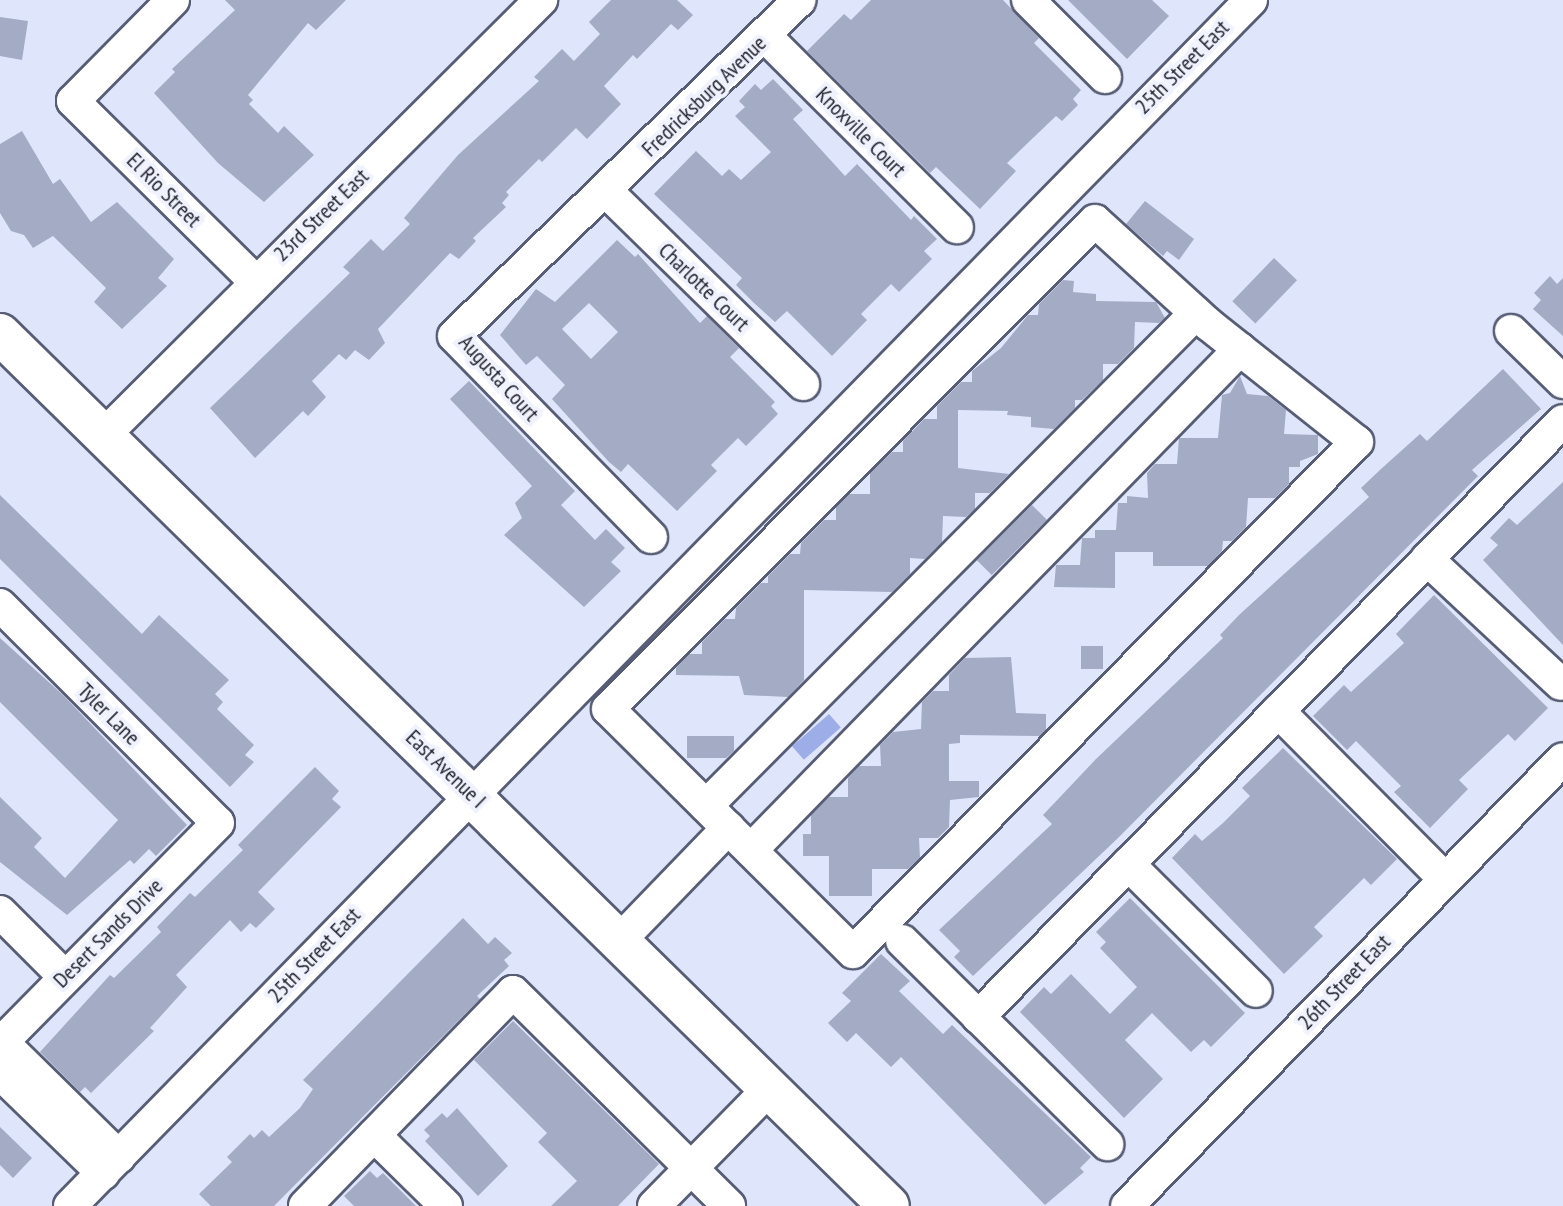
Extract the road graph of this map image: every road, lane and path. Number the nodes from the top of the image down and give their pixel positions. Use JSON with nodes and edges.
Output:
{"nodes":[{"id":1,"x":173,"y":0,"type":"edge"},
{"id":2,"x":541,"y":0,"type":"edge"},
{"id":3,"x":800,"y":0,"type":"edge"},
{"id":4,"x":1028,"y":0,"type":"edge"},
{"id":5,"x":1251,"y":0,"type":"edge"},
{"id":6,"x":765,"y":36,"type":"junction"},
{"id":7,"x":1105,"y":77,"type":"dead end"},
{"id":8,"x":606,"y":191,"type":"junction"},
{"id":9,"x":957,"y":227,"type":"dead end"},
{"id":10,"x":254,"y":280,"type":"junction"},
{"id":11,"x":1196,"y":313,"type":"junction"},
{"id":12,"x":1511,"y":331,"type":"dead end"},
{"id":13,"x":0,"y":334,"type":"edge"},
{"id":14,"x":1240,"y":349,"type":"junction"},
{"id":15,"x":1563,"y":382,"type":"edge"},
{"id":16,"x":803,"y":384,"type":"dead end"},
{"id":17,"x":1563,"y":421,"type":"edge"},
{"id":18,"x":104,"y":435,"type":"junction"},
{"id":19,"x":651,"y":537,"type":"dead end"},
{"id":20,"x":1427,"y":559,"type":"junction"},
{"id":21,"x":0,"y":605,"type":"edge"},
{"id":22,"x":1561,"y":684,"type":"dead end"},
{"id":23,"x":1278,"y":711,"type":"junction"},
{"id":24,"x":1563,"y":759,"type":"edge"},
{"id":25,"x":471,"y":793,"type":"junction"},
{"id":26,"x":717,"y":817,"type":"junction"},
{"id":27,"x":218,"y":823,"type":"joint"},
{"id":28,"x":751,"y":850,"type":"junction"},
{"id":29,"x":1128,"y":864,"type":"junction"},
{"id":30,"x":1444,"y":878,"type":"junction"},
{"id":31,"x":0,"y":912,"type":"edge"},
{"id":32,"x":620,"y":940,"type":"junction"},
{"id":33,"x":902,"y":941,"type":"dead end"},
{"id":34,"x":64,"y":976,"type":"junction"},
{"id":35,"x":1256,"y":991,"type":"dead end"},
{"id":36,"x":978,"y":1017,"type":"junction"},
{"id":37,"x":1,"y":1053,"type":"edge"},
{"id":38,"x":769,"y":1089,"type":"junction"},
{"id":39,"x":374,"y":1135,"type":"junction"},
{"id":40,"x":1107,"y":1144,"type":"dead end"},
{"id":41,"x":111,"y":1165,"type":"junction"},
{"id":42,"x":690,"y":1169,"type":"junction"},
{"id":43,"x":70,"y":1206,"type":"edge"},
{"id":44,"x":305,"y":1206,"type":"edge"},
{"id":45,"x":446,"y":1206,"type":"edge"},
{"id":46,"x":654,"y":1206,"type":"edge"},
{"id":47,"x":729,"y":1206,"type":"edge"},
{"id":48,"x":889,"y":1206,"type":"edge"},
{"id":49,"x":1127,"y":1206,"type":"edge"}],
"edges":[{"from":1,"to":10,"type":"street","name":"El Rio Street"},
{"from":2,"to":10,"type":"street","name":"23rd Street East"},
{"from":3,"to":6,"type":"street","name":"Fredricksburg Avenue"},
{"from":4,"to":7,"type":"street"},
{"from":5,"to":25,"type":"street","name":"25th Street East"},
{"from":6,"to":8,"type":"street","name":"Fredricksburg Avenue"},
{"from":6,"to":9,"type":"street","name":"Knoxville Court"},
{"from":8,"to":16,"type":"street","name":"Charlotte Court"},
{"from":8,"to":19,"type":"street","name":"Augusta Court"},
{"from":10,"to":18,"type":"street","name":"23rd Street East"},
{"from":11,"to":14,"type":"street"},
{"from":11,"to":26,"type":"street"},
{"from":11,"to":26,"type":"street"},
{"from":12,"to":15,"type":"street"},
{"from":13,"to":18,"type":"main road","name":"East Avenue I"},
{"from":14,"to":28,"type":"street"},
{"from":14,"to":28,"type":"street"},
{"from":17,"to":20,"type":"street"},
{"from":18,"to":25,"type":"main road","name":"East Avenue I"},
{"from":20,"to":22,"type":"street"},
{"from":20,"to":23,"type":"street"},
{"from":21,"to":27,"type":"street","name":"Tyler Lane"},
{"from":23,"to":29,"type":"street"},
{"from":23,"to":30,"type":"street"},
{"from":24,"to":30,"type":"street","name":"26th Street East"},
{"from":25,"to":32,"type":"main road","name":"East Avenue I"},
{"from":25,"to":41,"type":"street","name":"25th Street East"},
{"from":26,"to":28,"type":"street"},
{"from":26,"to":32,"type":"street"},
{"from":27,"to":34,"type":"street","name":"Desert Sands Drive"},
{"from":29,"to":35,"type":"street"},
{"from":29,"to":36,"type":"street"},
{"from":30,"to":49,"type":"street","name":"26th Street East"},
{"from":31,"to":34,"type":"street"},
{"from":32,"to":38,"type":"main road","name":"East Avenue I"},
{"from":33,"to":36,"type":"street"},
{"from":34,"to":37,"type":"street","name":"Desert Sands Drive"},
{"from":36,"to":40,"type":"street"},
{"from":37,"to":41,"type":"street"},
{"from":38,"to":42,"type":"street"},
{"from":38,"to":48,"type":"main road","name":"East Avenue I"},
{"from":39,"to":42,"type":"street"},
{"from":39,"to":44,"type":"street"},
{"from":39,"to":45,"type":"street"},
{"from":41,"to":43,"type":"street","name":"25th Street East"},
{"from":42,"to":46,"type":"street"},
{"from":42,"to":47,"type":"street"}]}
